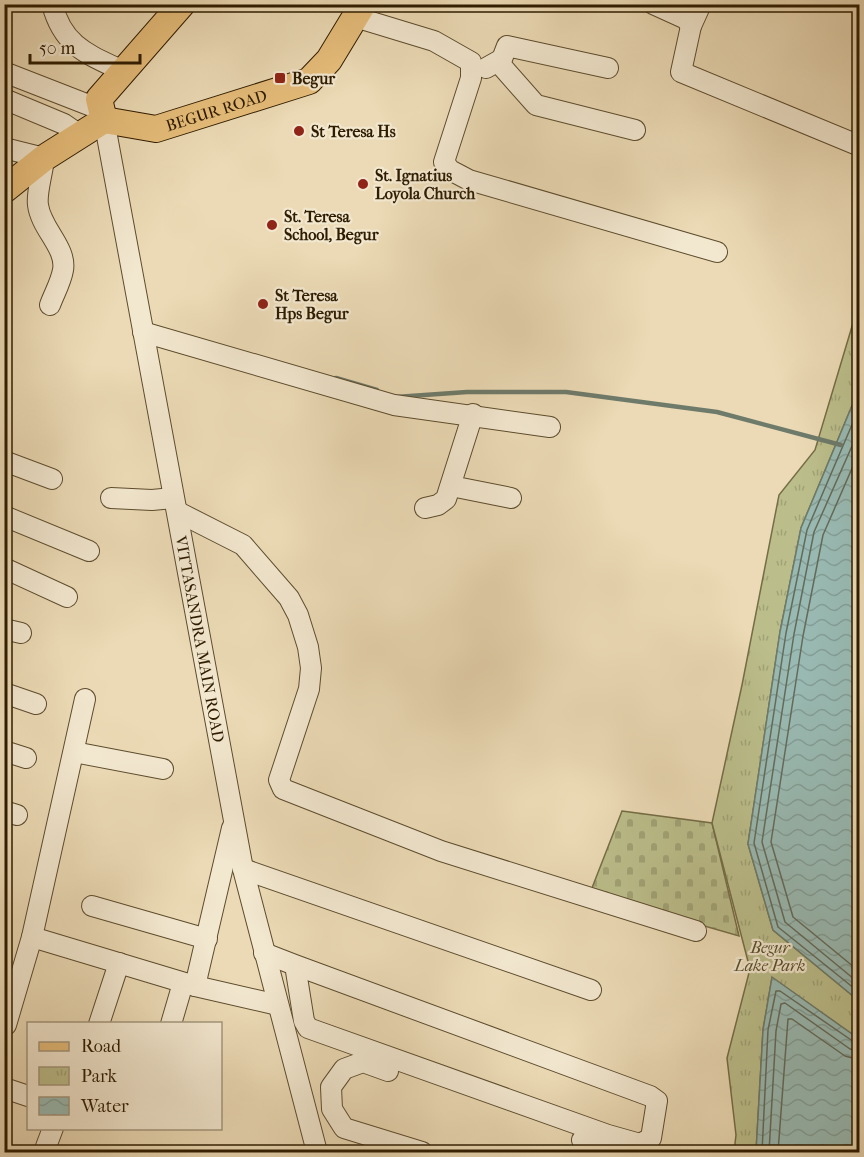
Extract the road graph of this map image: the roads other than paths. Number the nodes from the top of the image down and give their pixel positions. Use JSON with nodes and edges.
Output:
{"nodes":[{"id":1,"x":51,"y":4,"type":"edge"},
{"id":2,"x":182,"y":4,"type":"edge"},
{"id":3,"x":653,"y":4,"type":"edge"},
{"id":4,"x":701,"y":4,"type":"edge"},
{"id":5,"x":359,"y":11,"type":"edge"},
{"id":6,"x":691,"y":26,"type":"junction"},
{"id":7,"x":498,"y":62,"type":"junction"},
{"id":8,"x":608,"y":68,"type":"dead end"},
{"id":9,"x":123,"y":71,"type":"junction"},
{"id":10,"x":4,"y":72,"type":"edge"},
{"id":11,"x":472,"y":74,"type":"junction"},
{"id":12,"x":4,"y":99,"type":"edge"},
{"id":13,"x":101,"y":114,"type":"junction"},
{"id":14,"x":635,"y":130,"type":"dead end"},
{"id":15,"x":80,"y":135,"type":"junction"},
{"id":16,"x":860,"y":146,"type":"edge"},
{"id":17,"x":4,"y":148,"type":"edge"},
{"id":18,"x":44,"y":158,"type":"junction"},
{"id":19,"x":4,"y":190,"type":"edge"},
{"id":20,"x":717,"y":252,"type":"dead end"},
{"id":21,"x":50,"y":305,"type":"dead end"},
{"id":22,"x":143,"y":332,"type":"junction"},
{"id":23,"x":473,"y":414,"type":"junction"},
{"id":24,"x":550,"y":427,"type":"dead end"},
{"id":25,"x":4,"y":461,"type":"edge"},
{"id":26,"x":52,"y":479,"type":"dead end"},
{"id":27,"x":451,"y":486,"type":"junction"},
{"id":28,"x":111,"y":498,"type":"dead end"},
{"id":29,"x":511,"y":498,"type":"dead end"},
{"id":30,"x":175,"y":505,"type":"junction"},
{"id":31,"x":425,"y":508,"type":"dead end"},
{"id":32,"x":4,"y":516,"type":"edge"},
{"id":33,"x":89,"y":551,"type":"dead end"},
{"id":34,"x":4,"y":568,"type":"edge"},
{"id":35,"x":67,"y":597,"type":"dead end"},
{"id":36,"x":4,"y":693,"type":"edge"},
{"id":37,"x":85,"y":699,"type":"dead end"},
{"id":38,"x":36,"y":704,"type":"dead end"},
{"id":39,"x":4,"y":751,"type":"edge"},
{"id":40,"x":74,"y":752,"type":"junction"},
{"id":41,"x":26,"y":758,"type":"dead end"},
{"id":42,"x":163,"y":769,"type":"dead end"},
{"id":43,"x":234,"y":822,"type":"junction"},
{"id":44,"x":243,"y":870,"type":"junction"},
{"id":45,"x":92,"y":906,"type":"dead end"},
{"id":46,"x":696,"y":931,"type":"dead end"},
{"id":47,"x":32,"y":937,"type":"junction"},
{"id":48,"x":207,"y":939,"type":"junction"},
{"id":49,"x":264,"y":953,"type":"junction"},
{"id":50,"x":119,"y":963,"type":"junction"},
{"id":51,"x":295,"y":965,"type":"junction"},
{"id":52,"x":189,"y":984,"type":"junction"},
{"id":53,"x":591,"y":990,"type":"dead end"},
{"id":54,"x":278,"y":1005,"type":"junction"},
{"id":55,"x":99,"y":1022,"type":"edge"},
{"id":56,"x":171,"y":1022,"type":"edge"},
{"id":57,"x":6,"y":1025,"type":"dead end"},
{"id":58,"x":331,"y":1086,"type":"junction"},
{"id":59,"x":4,"y":1088,"type":"edge"},
{"id":60,"x":301,"y":1094,"type":"junction"},
{"id":61,"x":27,"y":1096,"type":"edge"},
{"id":62,"x":51,"y":1130,"type":"edge"},
{"id":63,"x":44,"y":1152,"type":"edge"},
{"id":64,"x":317,"y":1152,"type":"edge"},
{"id":65,"x":422,"y":1152,"type":"edge"},
{"id":66,"x":617,"y":1152,"type":"edge"}],
"edges":[{"from":1,"to":9,"type":"street"},
{"from":2,"to":9,"type":"main road"},
{"from":3,"to":6,"type":"street"},
{"from":4,"to":6,"type":"street"},
{"from":5,"to":11,"type":"street"},
{"from":5,"to":13,"type":"main road","name":"BEGUR ROAD"},
{"from":6,"to":16,"type":"street"},
{"from":7,"to":8,"type":"street"},
{"from":7,"to":11,"type":"street"},
{"from":7,"to":14,"type":"street"},
{"from":9,"to":13,"type":"main road"},
{"from":10,"to":13,"type":"street"},
{"from":11,"to":20,"type":"street"},
{"from":12,"to":15,"type":"street"},
{"from":13,"to":15,"type":"main road"},
{"from":13,"to":22,"type":"street","name":"VITTASANDRA MAIN ROAD"},
{"from":15,"to":18,"type":"main road"},
{"from":17,"to":18,"type":"street"},
{"from":18,"to":19,"type":"main road"},
{"from":18,"to":21,"type":"street"},
{"from":22,"to":23,"type":"street"},
{"from":22,"to":30,"type":"street","name":"VITTASANDRA MAIN ROAD"},
{"from":23,"to":24,"type":"street"},
{"from":23,"to":27,"type":"street"},
{"from":25,"to":26,"type":"street"},
{"from":27,"to":29,"type":"street"},
{"from":27,"to":31,"type":"street"},
{"from":28,"to":30,"type":"street"},
{"from":30,"to":43,"type":"street","name":"VITTASANDRA MAIN ROAD"},
{"from":30,"to":46,"type":"street"},
{"from":32,"to":33,"type":"street"},
{"from":34,"to":35,"type":"street"},
{"from":36,"to":38,"type":"street"},
{"from":37,"to":40,"type":"street"},
{"from":39,"to":41,"type":"street"},
{"from":40,"to":42,"type":"street"},
{"from":40,"to":47,"type":"street"},
{"from":43,"to":44,"type":"street","name":"VITTASANDRA MAIN ROAD"},
{"from":43,"to":48,"type":"street"},
{"from":44,"to":49,"type":"street","name":"VITTASANDRA MAIN ROAD"},
{"from":44,"to":53,"type":"street"},
{"from":45,"to":48,"type":"street"},
{"from":47,"to":50,"type":"street"},
{"from":47,"to":57,"type":"street"},
{"from":48,"to":52,"type":"street"},
{"from":49,"to":51,"type":"street"},
{"from":49,"to":54,"type":"street","name":"VITTASANDRA MAIN ROAD"},
{"from":50,"to":52,"type":"street"},
{"from":50,"to":55,"type":"street"},
{"from":51,"to":51,"type":"street"},
{"from":52,"to":54,"type":"street"},
{"from":52,"to":56,"type":"street"},
{"from":54,"to":60,"type":"street","name":"VITTASANDRA MAIN ROAD"},
{"from":58,"to":60,"type":"street"},
{"from":58,"to":65,"type":"street"},
{"from":58,"to":66,"type":"street"},
{"from":59,"to":61,"type":"street"},
{"from":60,"to":64,"type":"street","name":"VITTASANDRA MAIN ROAD"},
{"from":62,"to":63,"type":"street"}]}
